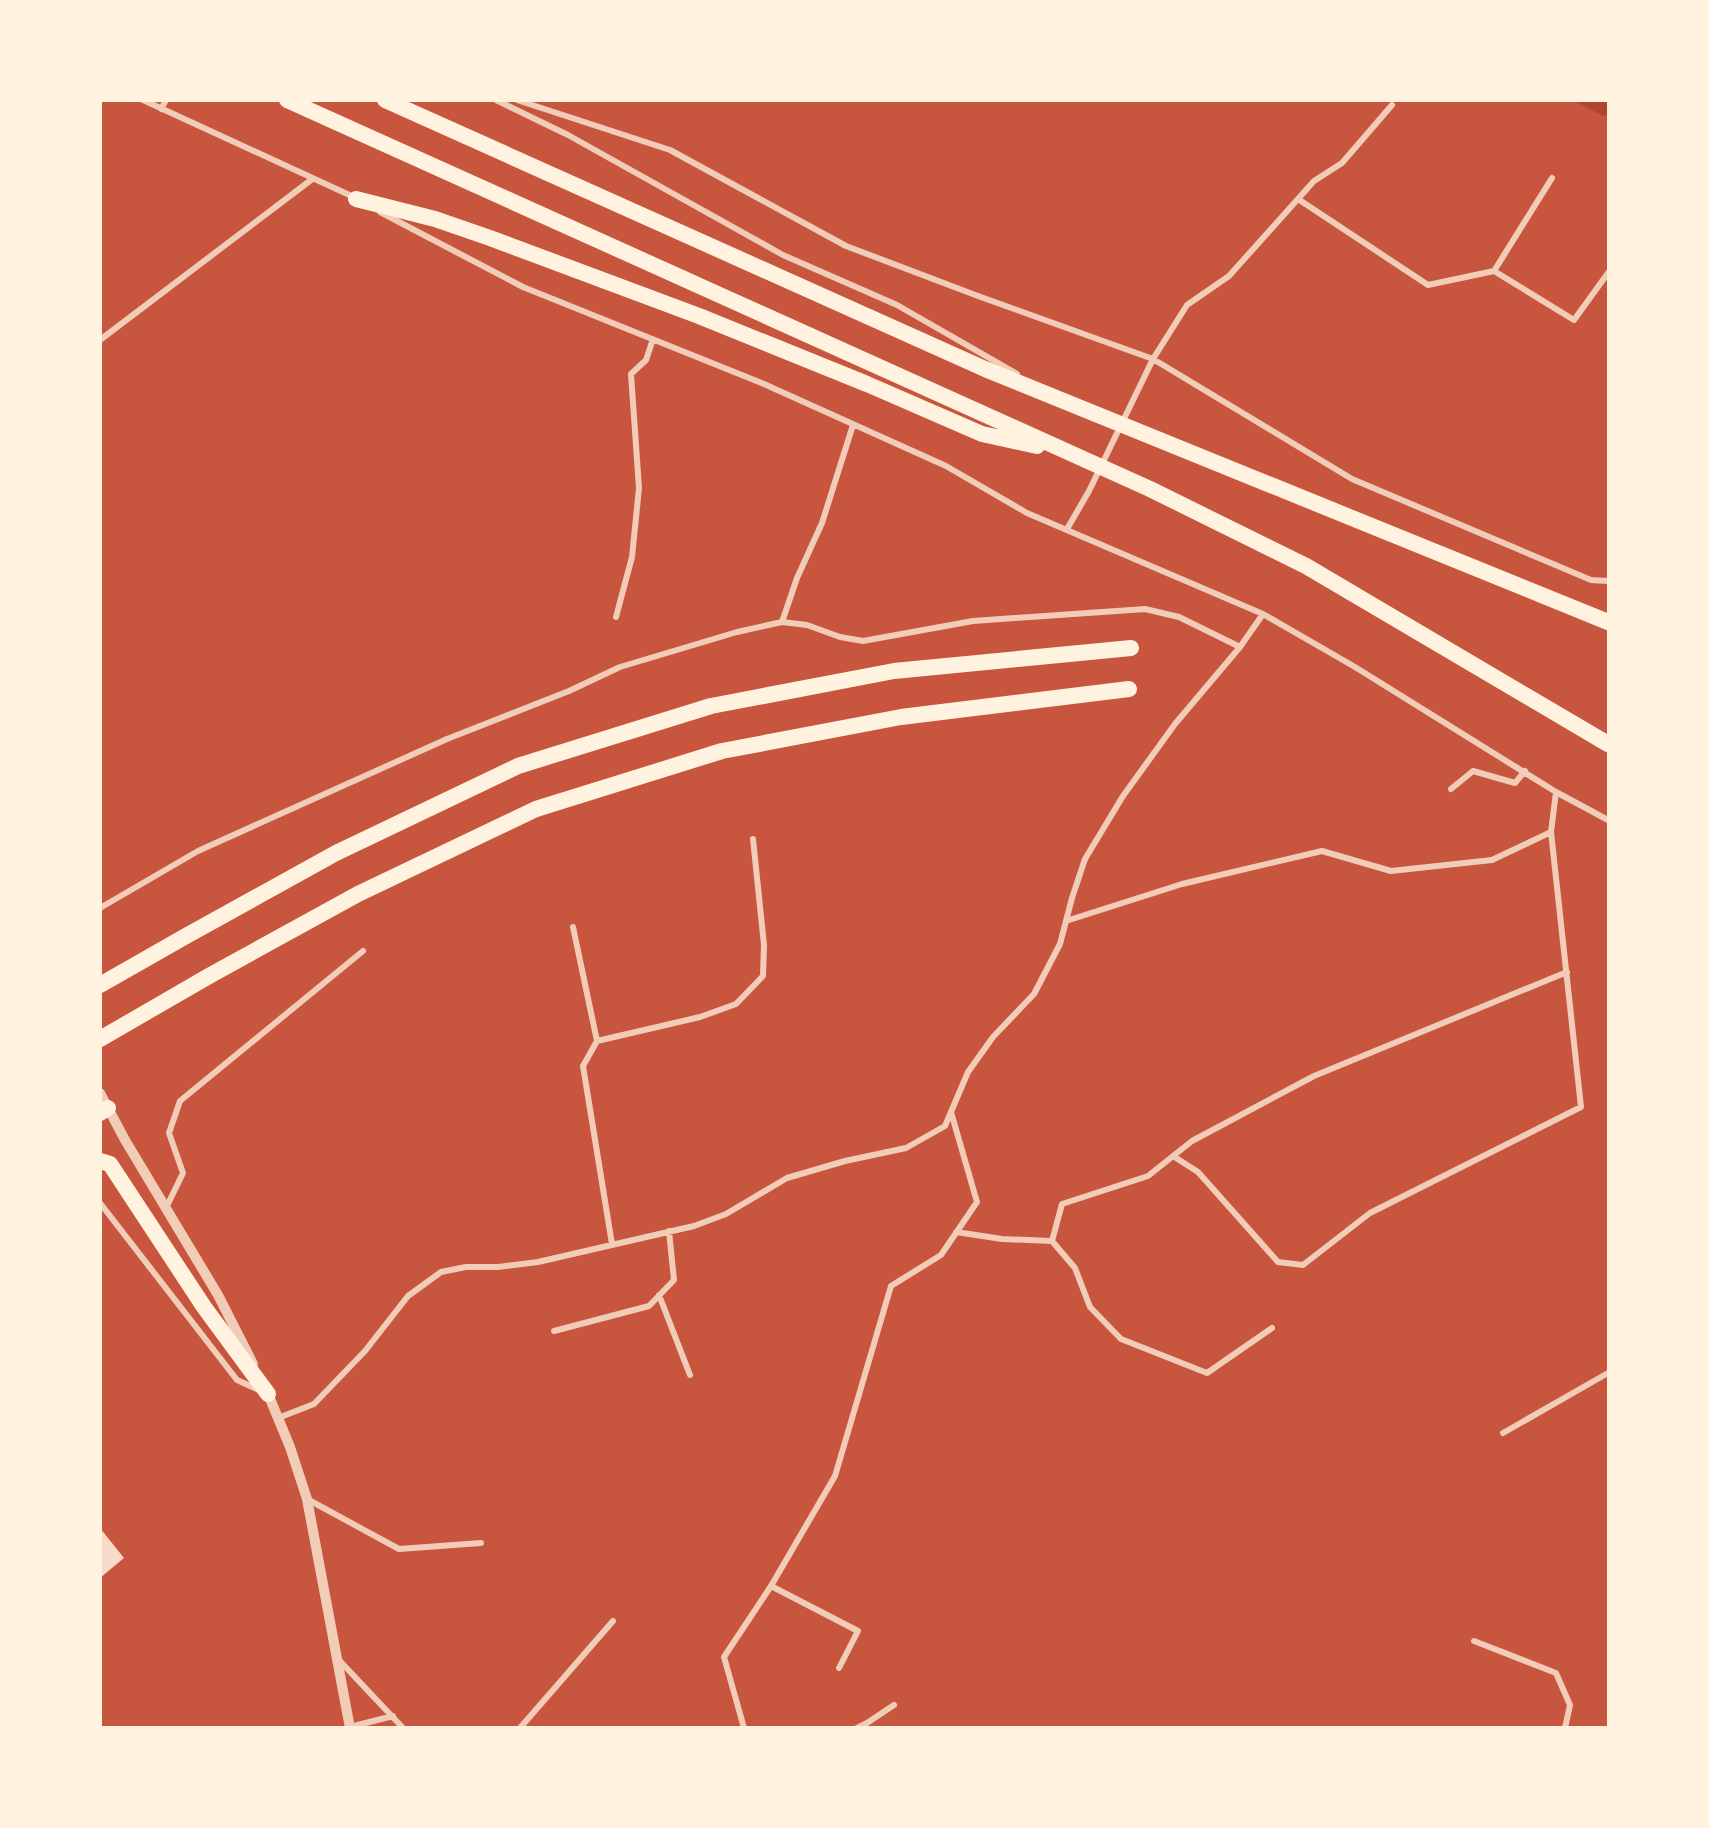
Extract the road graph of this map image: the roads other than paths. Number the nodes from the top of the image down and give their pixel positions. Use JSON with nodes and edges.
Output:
{"nodes":[{"id":1,"x":143,"y":100,"type":"edge"},
{"id":2,"x":166,"y":100,"type":"edge"},
{"id":3,"x":287,"y":100,"type":"edge"},
{"id":4,"x":385,"y":100,"type":"edge"},
{"id":5,"x":496,"y":100,"type":"edge"},
{"id":6,"x":517,"y":100,"type":"edge"},
{"id":7,"x":1392,"y":105,"type":"dead end"},
{"id":8,"x":161,"y":109,"type":"junction"},
{"id":9,"x":1552,"y":178,"type":"dead end"},
{"id":10,"x":311,"y":180,"type":"junction"},
{"id":11,"x":356,"y":199,"type":"junction"},
{"id":12,"x":1298,"y":199,"type":"junction"},
{"id":13,"x":1494,"y":272,"type":"junction"},
{"id":14,"x":1608,"y":273,"type":"edge"},
{"id":15,"x":653,"y":339,"type":"junction"},
{"id":16,"x":100,"y":340,"type":"edge"},
{"id":17,"x":1153,"y":359,"type":"junction"},
{"id":18,"x":1064,"y":401,"type":"junction"},
{"id":19,"x":853,"y":425,"type":"junction"},
{"id":20,"x":1071,"y":454,"type":"junction"},
{"id":21,"x":1067,"y":529,"type":"junction"},
{"id":22,"x":1608,"y":581,"type":"edge"},
{"id":23,"x":1263,"y":614,"type":"junction"},
{"id":24,"x":616,"y":617,"type":"dead end"},
{"id":25,"x":782,"y":622,"type":"junction"},
{"id":26,"x":1608,"y":622,"type":"edge"},
{"id":27,"x":1240,"y":646,"type":"junction"},
{"id":28,"x":1131,"y":648,"type":"dead end"},
{"id":29,"x":1129,"y":689,"type":"dead end"},
{"id":30,"x":1608,"y":744,"type":"edge"},
{"id":31,"x":1525,"y":771,"type":"junction"},
{"id":32,"x":1451,"y":789,"type":"dead end"},
{"id":33,"x":1556,"y":792,"type":"junction"},
{"id":34,"x":1608,"y":820,"type":"edge"},
{"id":35,"x":1551,"y":832,"type":"junction"},
{"id":36,"x":753,"y":838,"type":"dead end"},
{"id":37,"x":100,"y":908,"type":"edge"},
{"id":38,"x":1066,"y":921,"type":"junction"},
{"id":39,"x":573,"y":927,"type":"dead end"},
{"id":40,"x":363,"y":951,"type":"dead end"},
{"id":41,"x":1567,"y":972,"type":"junction"},
{"id":42,"x":100,"y":985,"type":"edge"},
{"id":43,"x":100,"y":1039,"type":"edge"},
{"id":44,"x":597,"y":1041,"type":"junction"},
{"id":45,"x":100,"y":1093,"type":"edge"},
{"id":46,"x":104,"y":1111,"type":"edge"},
{"id":47,"x":951,"y":1112,"type":"junction"},
{"id":48,"x":1173,"y":1156,"type":"junction"},
{"id":49,"x":100,"y":1161,"type":"edge"},
{"id":50,"x":100,"y":1203,"type":"edge"},
{"id":51,"x":166,"y":1208,"type":"junction"},
{"id":52,"x":669,"y":1231,"type":"junction"},
{"id":53,"x":956,"y":1232,"type":"junction"},
{"id":54,"x":1052,"y":1241,"type":"junction"},
{"id":55,"x":612,"y":1244,"type":"junction"},
{"id":56,"x":659,"y":1295,"type":"junction"},
{"id":57,"x":1272,"y":1328,"type":"dead end"},
{"id":58,"x":554,"y":1331,"type":"dead end"},
{"id":59,"x":1608,"y":1373,"type":"edge"},
{"id":60,"x":690,"y":1375,"type":"dead end"},
{"id":61,"x":268,"y":1394,"type":"junction"},
{"id":62,"x":279,"y":1418,"type":"junction"},
{"id":63,"x":1503,"y":1432,"type":"dead end"},
{"id":64,"x":307,"y":1498,"type":"junction"},
{"id":65,"x":481,"y":1543,"type":"dead end"},
{"id":66,"x":771,"y":1586,"type":"junction"},
{"id":67,"x":613,"y":1621,"type":"dead end"},
{"id":68,"x":1474,"y":1641,"type":"dead end"},
{"id":69,"x":338,"y":1659,"type":"junction"},
{"id":70,"x":839,"y":1668,"type":"dead end"},
{"id":71,"x":894,"y":1705,"type":"dead end"},
{"id":72,"x":393,"y":1716,"type":"junction"},
{"id":73,"x":350,"y":1727,"type":"edge"},
{"id":74,"x":403,"y":1728,"type":"edge"},
{"id":75,"x":520,"y":1728,"type":"edge"},
{"id":76,"x":744,"y":1728,"type":"edge"},
{"id":77,"x":857,"y":1728,"type":"edge"},
{"id":78,"x":1565,"y":1728,"type":"edge"}],
"edges":[{"from":1,"to":8,"type":"street"},
{"from":2,"to":8,"type":"street"},
{"from":3,"to":20,"type":"highway"},
{"from":4,"to":18,"type":"highway"},
{"from":5,"to":18,"type":"street"},
{"from":6,"to":17,"type":"street"},
{"from":7,"to":12,"type":"street"},
{"from":8,"to":10,"type":"street"},
{"from":9,"to":13,"type":"street"},
{"from":10,"to":11,"type":"street"},
{"from":10,"to":16,"type":"street"},
{"from":11,"to":15,"type":"street"},
{"from":11,"to":20,"type":"highway"},
{"from":12,"to":13,"type":"street"},
{"from":12,"to":17,"type":"street"},
{"from":13,"to":14,"type":"street"},
{"from":15,"to":19,"type":"street"},
{"from":15,"to":24,"type":"street"},
{"from":17,"to":21,"type":"street"},
{"from":17,"to":22,"type":"street"},
{"from":18,"to":26,"type":"highway"},
{"from":19,"to":21,"type":"street"},
{"from":19,"to":25,"type":"street"},
{"from":20,"to":30,"type":"highway"},
{"from":21,"to":23,"type":"street"},
{"from":23,"to":27,"type":"street"},
{"from":23,"to":31,"type":"street"},
{"from":25,"to":27,"type":"street"},
{"from":25,"to":37,"type":"street"},
{"from":27,"to":38,"type":"street"},
{"from":28,"to":42,"type":"highway"},
{"from":29,"to":43,"type":"highway"},
{"from":31,"to":32,"type":"street"},
{"from":31,"to":33,"type":"street"},
{"from":33,"to":34,"type":"street"},
{"from":33,"to":35,"type":"street"},
{"from":35,"to":38,"type":"street"},
{"from":35,"to":41,"type":"street"},
{"from":36,"to":44,"type":"street"},
{"from":38,"to":47,"type":"street"},
{"from":39,"to":44,"type":"street"},
{"from":40,"to":51,"type":"street"},
{"from":41,"to":48,"type":"street"},
{"from":41,"to":48,"type":"street"},
{"from":44,"to":55,"type":"street"},
{"from":45,"to":46,"type":"street"},
{"from":46,"to":51,"type":"street"},
{"from":47,"to":52,"type":"street"},
{"from":47,"to":53,"type":"street"},
{"from":48,"to":54,"type":"street"},
{"from":49,"to":61,"type":"highway"},
{"from":50,"to":61,"type":"street"},
{"from":51,"to":61,"type":"street"},
{"from":52,"to":55,"type":"street"},
{"from":52,"to":56,"type":"street"},
{"from":53,"to":54,"type":"street"},
{"from":53,"to":66,"type":"street"},
{"from":54,"to":57,"type":"street"},
{"from":55,"to":62,"type":"street"},
{"from":56,"to":58,"type":"street"},
{"from":56,"to":60,"type":"street"},
{"from":59,"to":63,"type":"street"},
{"from":61,"to":62,"type":"street"},
{"from":62,"to":64,"type":"street"},
{"from":64,"to":65,"type":"street"},
{"from":64,"to":69,"type":"street"},
{"from":66,"to":70,"type":"street"},
{"from":66,"to":76,"type":"street"},
{"from":67,"to":75,"type":"street"},
{"from":68,"to":78,"type":"street"},
{"from":69,"to":72,"type":"street"},
{"from":69,"to":73,"type":"street"},
{"from":71,"to":77,"type":"street"},
{"from":72,"to":73,"type":"street"},
{"from":72,"to":74,"type":"street"}]}
